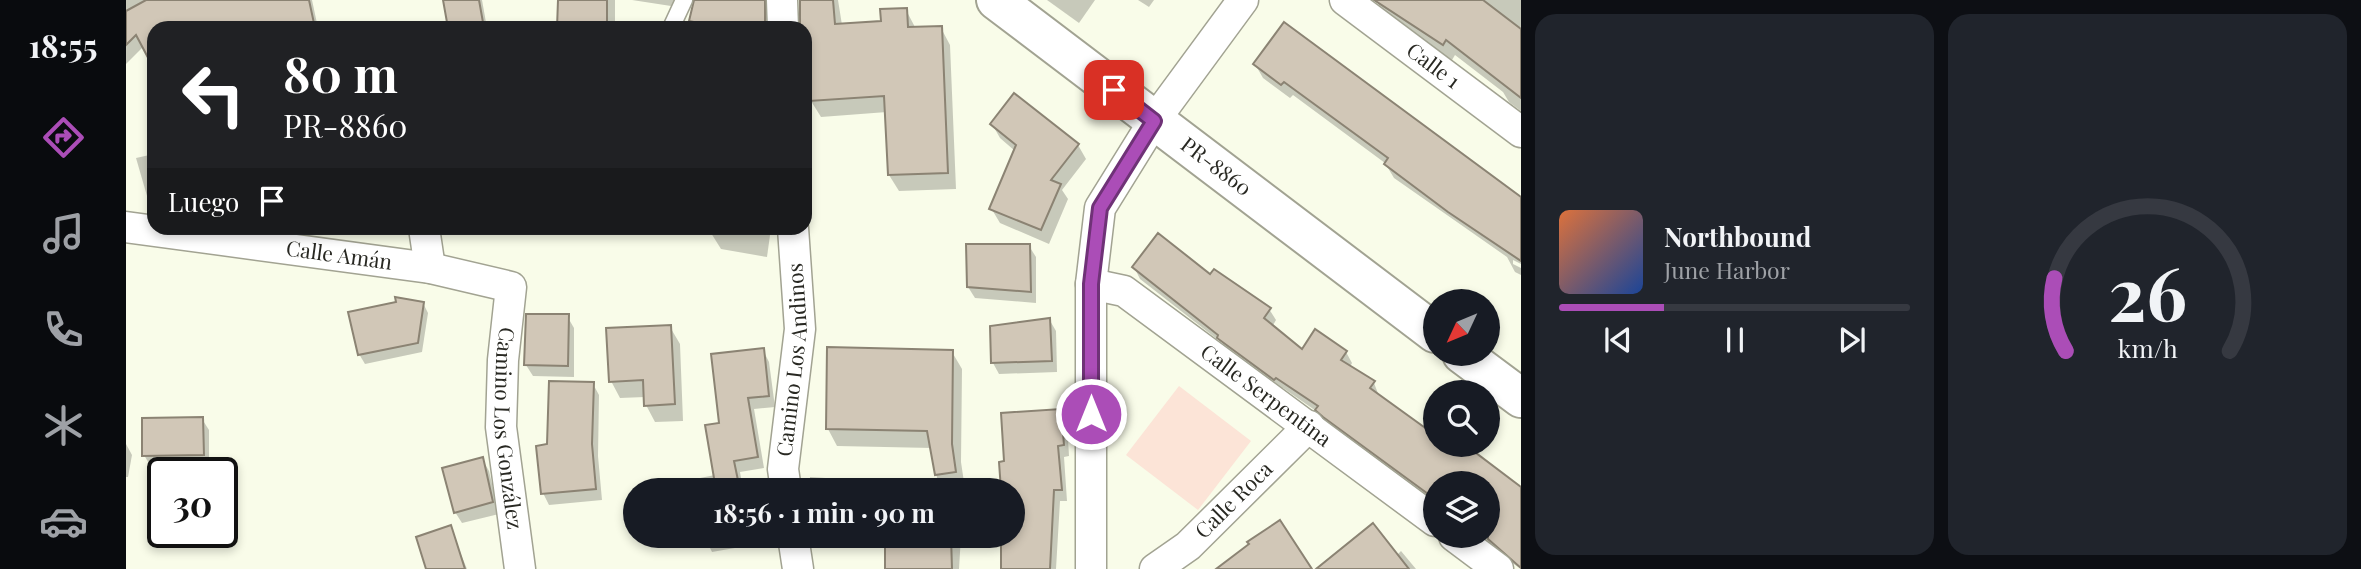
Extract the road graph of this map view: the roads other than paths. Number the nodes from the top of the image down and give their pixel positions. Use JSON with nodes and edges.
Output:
{"nodes":[{"id":1,"x":684,"y":0,"type":"edge"},
{"id":2,"x":782,"y":0,"type":"edge"},
{"id":3,"x":996,"y":0,"type":"edge"},
{"id":4,"x":1242,"y":0,"type":"edge"},
{"id":5,"x":1345,"y":0,"type":"edge"},
{"id":6,"x":674,"y":21,"type":"edge"},
{"id":7,"x":783,"y":21,"type":"edge"},
{"id":8,"x":1154,"y":121,"type":"junction"},
{"id":9,"x":1521,"y":132,"type":"edge"},
{"id":10,"x":126,"y":227,"type":"edge"},
{"id":11,"x":147,"y":230,"type":"edge"},
{"id":12,"x":185,"y":235,"type":"edge"},
{"id":13,"x":426,"y":235,"type":"edge"},
{"id":14,"x":793,"y":235,"type":"edge"},
{"id":15,"x":430,"y":268,"type":"junction"},
{"id":16,"x":1091,"y":284,"type":"junction"},
{"id":17,"x":511,"y":287,"type":"joint"},
{"id":18,"x":1423,"y":324,"type":"edge"},
{"id":19,"x":1478,"y":366,"type":"edge"},
{"id":20,"x":1521,"y":398,"type":"edge"},
{"id":21,"x":1309,"y":426,"type":"junction"},
{"id":22,"x":784,"y":478,"type":"edge"},
{"id":23,"x":1423,"y":512,"type":"edge"},
{"id":24,"x":795,"y":548,"type":"edge"},
{"id":25,"x":1470,"y":548,"type":"edge"},
{"id":26,"x":520,"y":569,"type":"edge"},
{"id":27,"x":798,"y":569,"type":"edge"},
{"id":28,"x":1091,"y":569,"type":"edge"},
{"id":29,"x":1155,"y":569,"type":"edge"},
{"id":30,"x":1498,"y":569,"type":"edge"}],
"edges":[{"from":1,"to":6,"type":"lane"},
{"from":2,"to":7,"type":"street"},
{"from":3,"to":8,"type":"street","name":"PR-8860","number":"PR-8860"},
{"from":4,"to":8,"type":"street"},
{"from":5,"to":9,"type":"street","name":"Calle 1"},
{"from":8,"to":16,"type":"street"},
{"from":8,"to":18,"type":"street","name":"PR-8860","number":"PR-8860"},
{"from":10,"to":11,"type":"street","name":"Calle Amán"},
{"from":12,"to":15,"type":"street","name":"Calle Amán"},
{"from":13,"to":15,"type":"street"},
{"from":14,"to":22,"type":"street","name":"Camino Los Andinos"},
{"from":15,"to":17,"type":"street","name":"Calle Amán"},
{"from":16,"to":21,"type":"street","name":"Calle Serpentina"},
{"from":16,"to":28,"type":"street"},
{"from":17,"to":26,"type":"street","name":"Camino Los González"},
{"from":19,"to":20,"type":"street"},
{"from":21,"to":23,"type":"street","name":"Calle Serpentina"},
{"from":21,"to":29,"type":"street","name":"Calle Roca"},
{"from":24,"to":27,"type":"street"},
{"from":25,"to":30,"type":"street"}]}
